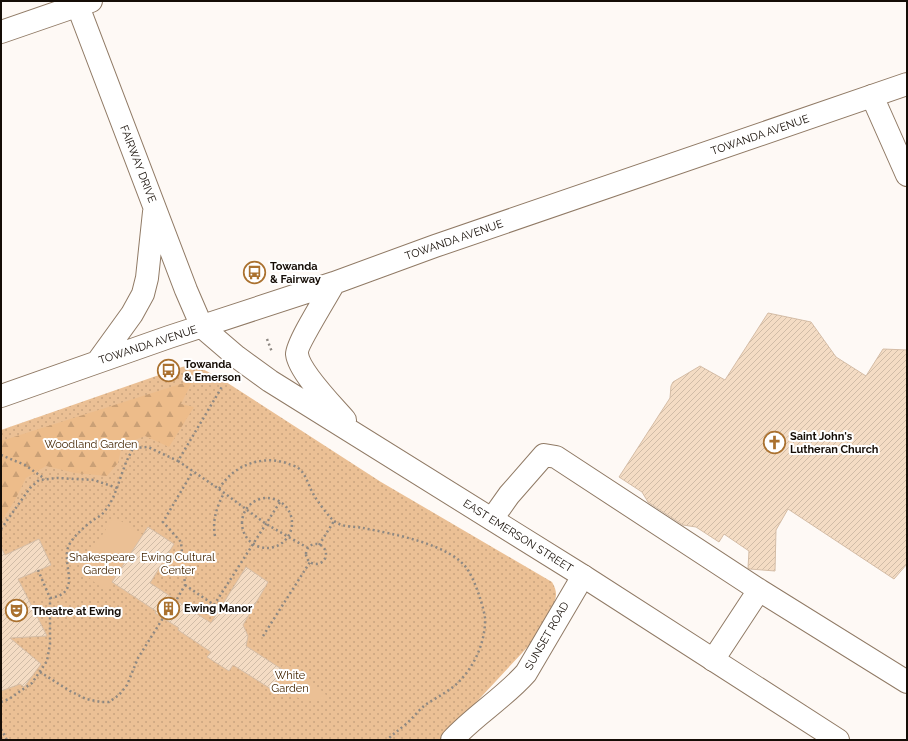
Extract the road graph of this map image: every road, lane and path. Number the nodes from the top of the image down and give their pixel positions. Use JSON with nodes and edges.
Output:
{"nodes":[{"id":1,"x":81,"y":3,"type":"edge"},
{"id":2,"x":1,"y":32,"type":"edge"},
{"id":3,"x":907,"y":84,"type":"edge"},
{"id":4,"x":872,"y":96,"type":"junction"},
{"id":5,"x":907,"y":176,"type":"edge"},
{"id":6,"x":154,"y":207,"type":"junction"},
{"id":7,"x":334,"y":283,"type":"junction"},
{"id":8,"x":202,"y":328,"type":"junction"},
{"id":9,"x":267,"y":339,"type":"dead end"},
{"id":10,"x":272,"y":352,"type":"dead end"},
{"id":11,"x":98,"y":361,"type":"junction"},
{"id":12,"x":223,"y":385,"type":"dead end"},
{"id":13,"x":1,"y":396,"type":"edge"},
{"id":14,"x":359,"y":436,"type":"junction"},
{"id":15,"x":1,"y":455,"type":"edge"},
{"id":16,"x":178,"y":461,"type":"junction"},
{"id":17,"x":193,"y":471,"type":"junction"},
{"id":18,"x":46,"y":479,"type":"junction"},
{"id":19,"x":117,"y":488,"type":"junction"},
{"id":20,"x":219,"y":489,"type":"junction"},
{"id":21,"x":224,"y":492,"type":"junction"},
{"id":22,"x":280,"y":502,"type":"junction"},
{"id":23,"x":246,"y":510,"type":"junction"},
{"id":24,"x":492,"y":519,"type":"junction"},
{"id":25,"x":334,"y":521,"type":"junction"},
{"id":26,"x":266,"y":524,"type":"junction"},
{"id":27,"x":1,"y":529,"type":"edge"},
{"id":28,"x":215,"y":536,"type":"dead end"},
{"id":29,"x":287,"y":536,"type":"junction"},
{"id":30,"x":253,"y":544,"type":"junction"},
{"id":31,"x":320,"y":545,"type":"junction"},
{"id":32,"x":308,"y":548,"type":"junction"},
{"id":33,"x":310,"y":562,"type":"junction"},
{"id":34,"x":38,"y":570,"type":"dead end"},
{"id":35,"x":583,"y":576,"type":"junction"},
{"id":36,"x":185,"y":585,"type":"junction"},
{"id":37,"x":758,"y":590,"type":"junction"},
{"id":38,"x":50,"y":598,"type":"junction"},
{"id":39,"x":177,"y":599,"type":"dead end"},
{"id":40,"x":214,"y":605,"type":"junction"},
{"id":41,"x":220,"y":609,"type":"dead end"},
{"id":42,"x":163,"y":618,"type":"dead end"},
{"id":43,"x":263,"y":636,"type":"dead end"},
{"id":44,"x":713,"y":660,"type":"junction"},
{"id":45,"x":40,"y":672,"type":"junction"},
{"id":46,"x":907,"y":682,"type":"edge"},
{"id":47,"x":1,"y":702,"type":"edge"},
{"id":48,"x":1,"y":729,"type":"edge"},
{"id":49,"x":7,"y":740,"type":"edge"},
{"id":50,"x":387,"y":740,"type":"edge"},
{"id":51,"x":452,"y":740,"type":"edge"},
{"id":52,"x":838,"y":740,"type":"edge"}],
"edges":[{"from":1,"to":2,"type":"main road"},
{"from":1,"to":6,"type":"main road","name":"FAIRWAY DRIVE"},
{"from":3,"to":4,"type":"main road","name":"TOWANDA AVENUE"},
{"from":4,"to":5,"type":"main road"},
{"from":4,"to":7,"type":"main road","name":"TOWANDA AVENUE"},
{"from":6,"to":8,"type":"main road","name":"FAIRWAY DRIVE"},
{"from":6,"to":11,"type":"main road"},
{"from":7,"to":8,"type":"main road","name":"TOWANDA AVENUE"},
{"from":7,"to":14,"type":"main road"},
{"from":8,"to":11,"type":"main road","name":"TOWANDA AVENUE"},
{"from":8,"to":14,"type":"main road","name":"EAST EMERSON STREET"},
{"from":9,"to":10,"type":"path"},
{"from":11,"to":13,"type":"main road","name":"TOWANDA AVENUE"},
{"from":12,"to":16,"type":"path"},
{"from":14,"to":24,"type":"main road","name":"EAST EMERSON STREET"},
{"from":15,"to":18,"type":"path"},
{"from":16,"to":17,"type":"path"},
{"from":16,"to":19,"type":"path"},
{"from":17,"to":20,"type":"path"},
{"from":17,"to":36,"type":"path"},
{"from":18,"to":19,"type":"path"},
{"from":18,"to":27,"type":"path"},
{"from":19,"to":38,"type":"path"},
{"from":20,"to":21,"type":"path"},
{"from":20,"to":25,"type":"path"},
{"from":21,"to":23,"type":"path"},
{"from":21,"to":28,"type":"path"},
{"from":22,"to":23,"type":"path"},
{"from":22,"to":26,"type":"path"},
{"from":22,"to":29,"type":"path"},
{"from":23,"to":26,"type":"path"},
{"from":23,"to":30,"type":"path"},
{"from":24,"to":35,"type":"main road","name":"EAST EMERSON STREET"},
{"from":24,"to":37,"type":"main road"},
{"from":25,"to":31,"type":"path"},
{"from":25,"to":50,"type":"path"},
{"from":26,"to":29,"type":"path"},
{"from":26,"to":30,"type":"path"},
{"from":29,"to":30,"type":"path"},
{"from":29,"to":32,"type":"path"},
{"from":30,"to":40,"type":"path"},
{"from":31,"to":32,"type":"path"},
{"from":31,"to":33,"type":"path"},
{"from":32,"to":33,"type":"path"},
{"from":33,"to":43,"type":"path"},
{"from":34,"to":38,"type":"path"},
{"from":35,"to":44,"type":"main road","name":"EAST EMERSON STREET"},
{"from":35,"to":51,"type":"main road","name":"SUNSET ROAD"},
{"from":36,"to":39,"type":"path"},
{"from":36,"to":40,"type":"path"},
{"from":37,"to":44,"type":"main road"},
{"from":37,"to":46,"type":"main road"},
{"from":38,"to":45,"type":"path"},
{"from":40,"to":41,"type":"path"},
{"from":42,"to":45,"type":"path"},
{"from":44,"to":52,"type":"main road","name":"EAST EMERSON STREET"},
{"from":45,"to":47,"type":"path"},
{"from":48,"to":49,"type":"path"}]}
